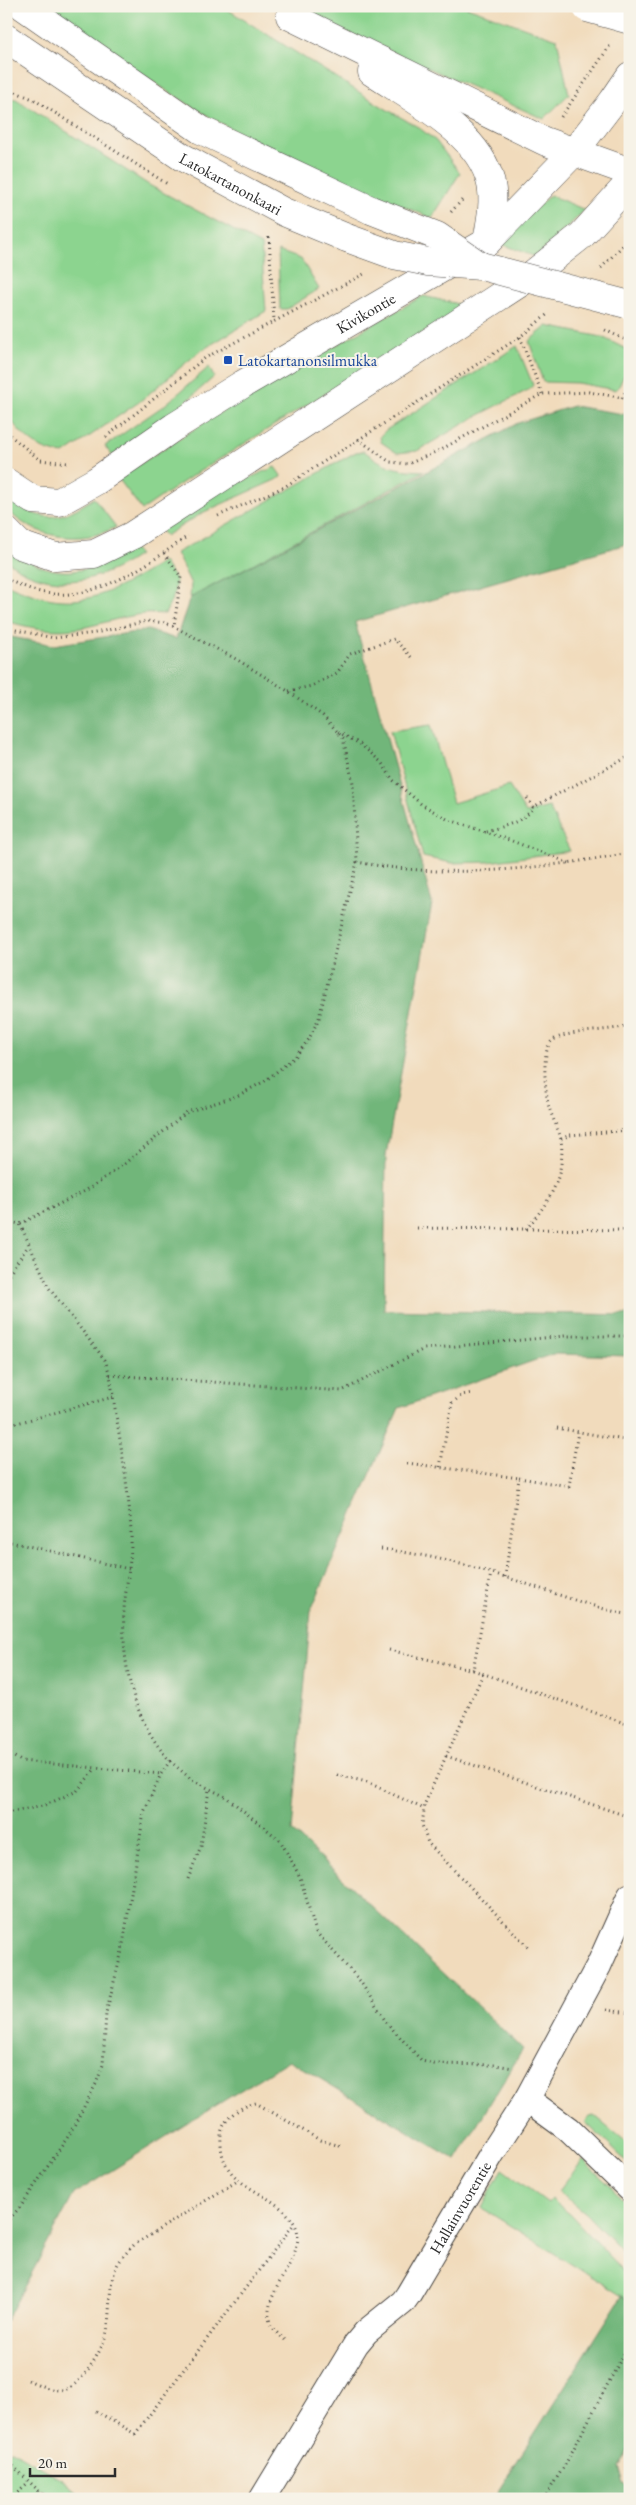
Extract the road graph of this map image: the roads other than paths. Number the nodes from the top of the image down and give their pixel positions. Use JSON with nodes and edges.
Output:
{"nodes":[{"id":1,"x":24,"y":6,"type":"edge"},
{"id":2,"x":585,"y":7,"type":"edge"},
{"id":3,"x":282,"y":11,"type":"edge"},
{"id":4,"x":622,"y":30,"type":"edge"},
{"id":5,"x":6,"y":38,"type":"edge"},
{"id":6,"x":630,"y":76,"type":"edge"},
{"id":7,"x":574,"y":152,"type":"junction"},
{"id":8,"x":630,"y":172,"type":"edge"},
{"id":9,"x":630,"y":182,"type":"edge"},
{"id":10,"x":484,"y":254,"type":"junction"},
{"id":11,"x":628,"y":304,"type":"edge"},
{"id":12,"x":6,"y":482,"type":"edge"},
{"id":13,"x":6,"y":531,"type":"edge"},
{"id":14,"x":630,"y":1896,"type":"edge"},
{"id":15,"x":528,"y":2099,"type":"junction"},
{"id":16,"x":630,"y":2190,"type":"edge"},
{"id":17,"x":262,"y":2499,"type":"edge"}],
"edges":[{"from":1,"to":10,"type":"main road","name":"Latokartanonkaari","bridge":true},
{"from":2,"to":4,"type":"main road","bridge":true},
{"from":3,"to":7,"type":"main road"},
{"from":3,"to":10,"type":"main road"},
{"from":5,"to":10,"type":"main road","name":"Latokartanonkaari","bridge":true},
{"from":6,"to":7,"type":"main road","name":"Kivikontie"},
{"from":7,"to":8,"type":"main road"},
{"from":7,"to":10,"type":"main road","name":"Kivikontie"},
{"from":9,"to":13,"type":"main road"},
{"from":10,"to":11,"type":"main road","name":"Latokartanonkaari","bridge":true},
{"from":10,"to":12,"type":"main road","name":"Kivikontie"},
{"from":14,"to":15,"type":"street","name":"Hallainvuorentie"},
{"from":15,"to":16,"type":"street"},
{"from":15,"to":17,"type":"street","name":"Hallainvuorentie"}]}
